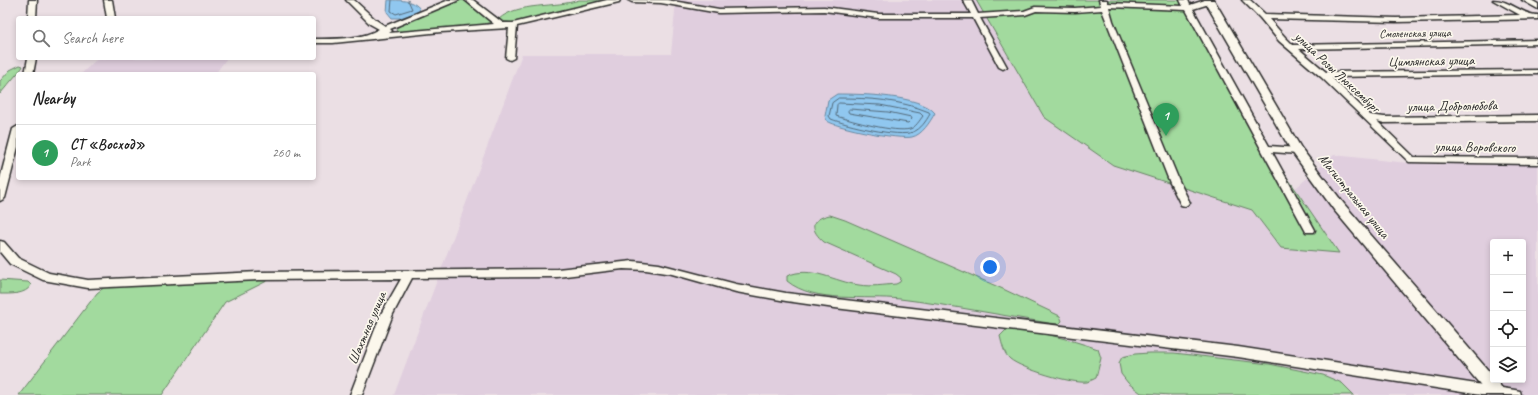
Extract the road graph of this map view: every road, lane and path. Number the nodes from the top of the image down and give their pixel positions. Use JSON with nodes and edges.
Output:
{"nodes":[{"id":1,"x":32,"y":0,"type":"edge"},
{"id":2,"x":108,"y":0,"type":"edge"},
{"id":3,"x":350,"y":0,"type":"edge"},
{"id":4,"x":455,"y":0,"type":"edge"},
{"id":5,"x":469,"y":0,"type":"edge"},
{"id":6,"x":616,"y":0,"type":"edge"},
{"id":7,"x":632,"y":0,"type":"edge"},
{"id":8,"x":966,"y":0,"type":"edge"},
{"id":9,"x":1184,"y":0,"type":"edge"},
{"id":10,"x":1209,"y":0,"type":"edge"},
{"id":11,"x":1246,"y":0,"type":"edge"},
{"id":12,"x":1497,"y":0,"type":"edge"},
{"id":13,"x":1526,"y":0,"type":"edge"},
{"id":14,"x":1104,"y":4,"type":"edge"},
{"id":15,"x":1538,"y":7,"type":"edge"},
{"id":16,"x":1189,"y":8,"type":"junction"},
{"id":17,"x":32,"y":16,"type":"edge"},
{"id":18,"x":111,"y":16,"type":"edge"},
{"id":19,"x":976,"y":16,"type":"junction"},
{"id":20,"x":1263,"y":16,"type":"junction"},
{"id":21,"x":1538,"y":16,"type":"edge"},
{"id":22,"x":1530,"y":18,"type":"junction"},
{"id":23,"x":1538,"y":22,"type":"edge"},
{"id":24,"x":513,"y":25,"type":"junction"},
{"id":25,"x":501,"y":26,"type":"junction"},
{"id":26,"x":384,"y":29,"type":"junction"},
{"id":27,"x":397,"y":35,"type":"junction"},
{"id":28,"x":369,"y":38,"type":"junction"},
{"id":29,"x":316,"y":41,"type":"edge"},
{"id":30,"x":1538,"y":42,"type":"edge"},
{"id":31,"x":1292,"y":47,"type":"junction"},
{"id":32,"x":510,"y":58,"type":"dead end"},
{"id":33,"x":32,"y":60,"type":"edge"},
{"id":34,"x":1003,"y":67,"type":"dead end"},
{"id":35,"x":29,"y":72,"type":"edge"},
{"id":36,"x":1538,"y":72,"type":"edge"},
{"id":37,"x":1324,"y":75,"type":"junction"},
{"id":38,"x":1367,"y":118,"type":"junction"},
{"id":39,"x":1538,"y":118,"type":"edge"},
{"id":40,"x":16,"y":137,"type":"edge"},
{"id":41,"x":1267,"y":149,"type":"junction"},
{"id":42,"x":1298,"y":151,"type":"junction"},
{"id":43,"x":1412,"y":160,"type":"joint"},
{"id":44,"x":1538,"y":161,"type":"edge"},
{"id":45,"x":0,"y":198,"type":"edge"},
{"id":46,"x":1185,"y":203,"type":"dead end"},
{"id":47,"x":1310,"y":230,"type":"dead end"},
{"id":48,"x":0,"y":245,"type":"edge"},
{"id":49,"x":408,"y":275,"type":"junction"},
{"id":50,"x":1497,"y":394,"type":"edge"},
{"id":51,"x":356,"y":395,"type":"edge"},
{"id":52,"x":1515,"y":395,"type":"edge"}],
"edges":[{"from":1,"to":17,"type":"street"},
{"from":2,"to":18,"type":"street"},
{"from":3,"to":26,"type":"street"},
{"from":4,"to":26,"type":"street"},
{"from":5,"to":25,"type":"street"},
{"from":6,"to":24,"type":"street"},
{"from":7,"to":19,"type":"street"},
{"from":8,"to":19,"type":"street"},
{"from":9,"to":16,"type":"street"},
{"from":10,"to":16,"type":"street"},
{"from":10,"to":42,"type":"main road","name":"Магистральная улица"},
{"from":11,"to":20,"type":"street","name":"улица Розы Люксембург"},
{"from":12,"to":22,"type":"street"},
{"from":13,"to":15,"type":"street"},
{"from":14,"to":16,"type":"street"},
{"from":14,"to":19,"type":"street"},
{"from":14,"to":46,"type":"street"},
{"from":16,"to":41,"type":"street"},
{"from":19,"to":34,"type":"street"},
{"from":20,"to":22,"type":"street"},
{"from":20,"to":31,"type":"street","name":"улица Розы Люксембург"},
{"from":21,"to":22,"type":"street"},
{"from":22,"to":23,"type":"street"},
{"from":24,"to":25,"type":"street"},
{"from":24,"to":32,"type":"street"},
{"from":25,"to":27,"type":"street"},
{"from":26,"to":27,"type":"street"},
{"from":26,"to":28,"type":"street"},
{"from":27,"to":28,"type":"street"},
{"from":28,"to":29,"type":"street"},
{"from":30,"to":31,"type":"street","name":"Смоленская улица"},
{"from":31,"to":37,"type":"street","name":"улица Розы Люксембург"},
{"from":33,"to":35,"type":"street"},
{"from":36,"to":37,"type":"street","name":"Цимлянская улица"},
{"from":37,"to":38,"type":"street","name":"улица Розы Люксембург"},
{"from":38,"to":39,"type":"street","name":"улица Добролюбова"},
{"from":38,"to":43,"type":"street","name":"улица Розы Люксембург"},
{"from":40,"to":45,"type":"street"},
{"from":41,"to":42,"type":"street"},
{"from":41,"to":47,"type":"street"},
{"from":42,"to":50,"type":"main road","name":"Магистральная улица"},
{"from":43,"to":44,"type":"street","name":"улица Воровского"},
{"from":48,"to":49,"type":"street"},
{"from":49,"to":50,"type":"street"},
{"from":49,"to":51,"type":"street","name":"Шахтная улица"},
{"from":50,"to":52,"type":"street"}]}
